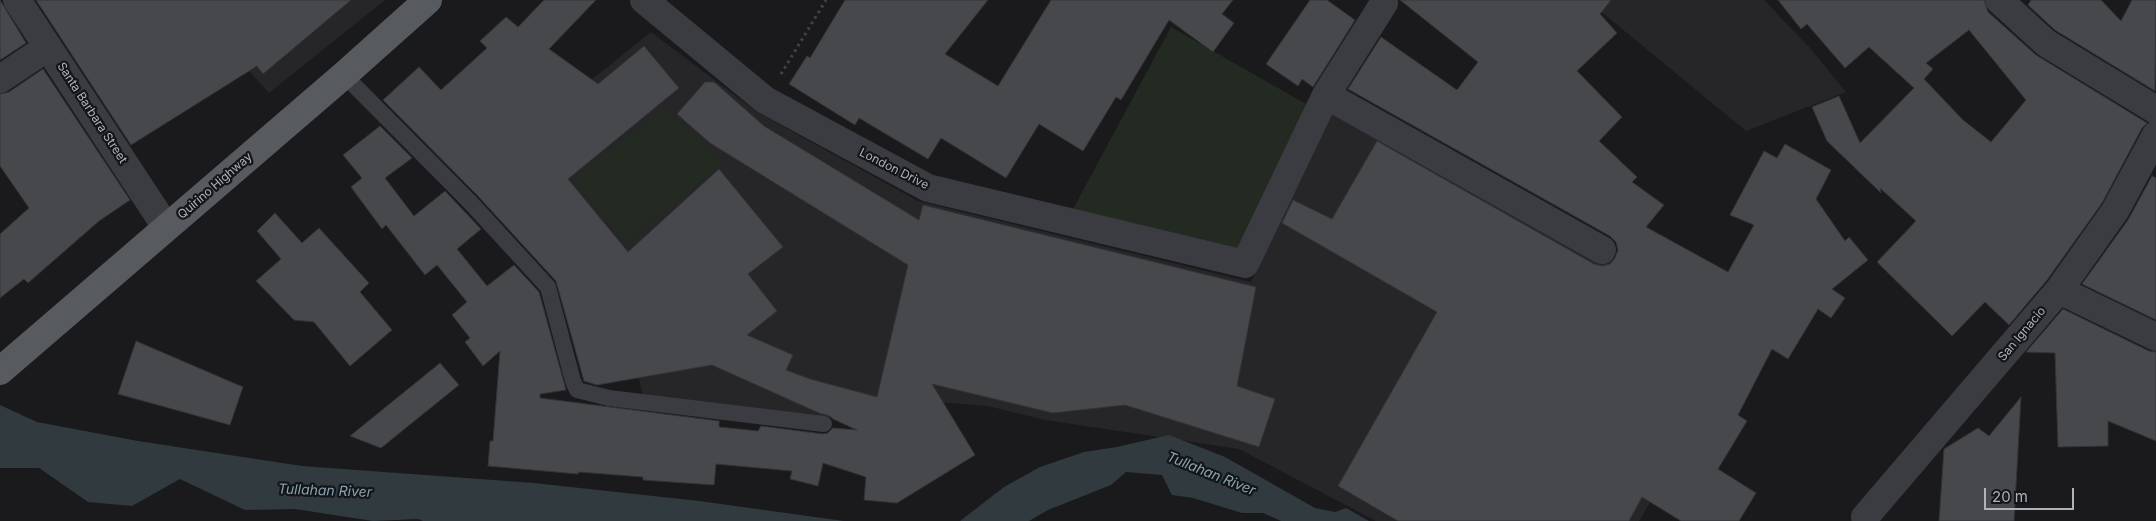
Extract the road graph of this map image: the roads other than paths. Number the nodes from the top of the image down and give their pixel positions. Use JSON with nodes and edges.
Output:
{"nodes":[{"id":1,"x":17,"y":0,"type":"edge"},
{"id":2,"x":428,"y":0,"type":"edge"},
{"id":3,"x":644,"y":0,"type":"edge"},
{"id":4,"x":1999,"y":0,"type":"edge"},
{"id":5,"x":1384,"y":4,"type":"dead end"},
{"id":6,"x":48,"y":47,"type":"junction"},
{"id":7,"x":344,"y":75,"type":"junction"},
{"id":8,"x":0,"y":79,"type":"edge"},
{"id":9,"x":1326,"y":95,"type":"junction"},
{"id":10,"x":2156,"y":110,"type":"edge"},
{"id":11,"x":2156,"y":135,"type":"edge"},
{"id":12,"x":166,"y":227,"type":"junction"},
{"id":13,"x":1602,"y":250,"type":"dead end"},
{"id":14,"x":2060,"y":290,"type":"junction"},
{"id":15,"x":2156,"y":337,"type":"edge"},
{"id":16,"x":0,"y":371,"type":"edge"},
{"id":17,"x":824,"y":424,"type":"dead end"},
{"id":18,"x":1865,"y":517,"type":"dead end"}],
"edges":[{"from":1,"to":6,"type":"street","name":"Santa Barbara Street"},
{"from":2,"to":7,"type":"main road","name":"Quirino Highway"},
{"from":3,"to":9,"type":"street","name":"London Drive"},
{"from":4,"to":10,"type":"street"},
{"from":5,"to":9,"type":"street"},
{"from":6,"to":8,"type":"street"},
{"from":6,"to":12,"type":"street","name":"Santa Barbara Street"},
{"from":7,"to":12,"type":"main road","name":"Quirino Highway"},
{"from":7,"to":17,"type":"lane"},
{"from":9,"to":13,"type":"street"},
{"from":11,"to":14,"type":"street","name":"San Ignacio"},
{"from":12,"to":16,"type":"main road","name":"Quirino Highway"},
{"from":14,"to":15,"type":"street"},
{"from":14,"to":18,"type":"street","name":"San Ignacio"}]}
